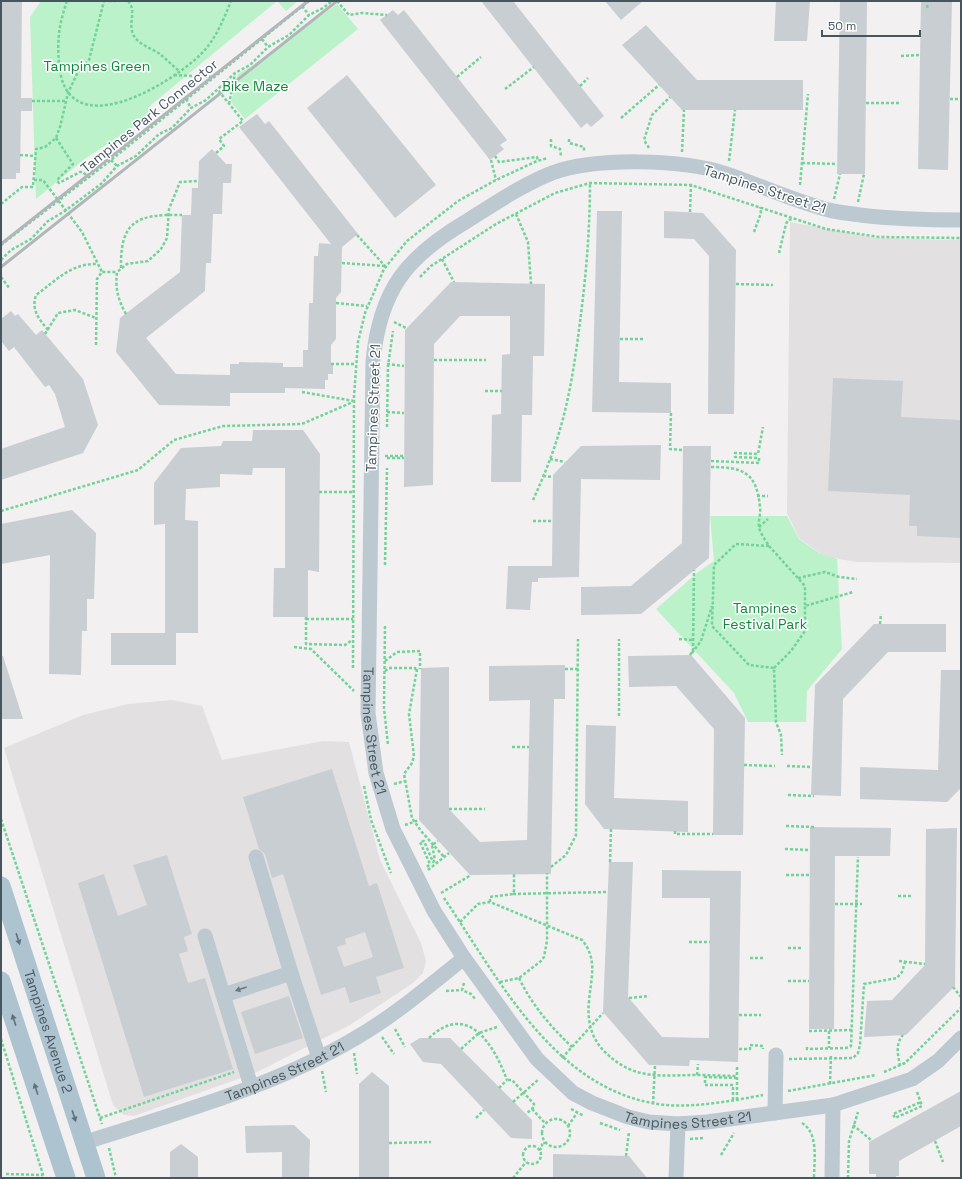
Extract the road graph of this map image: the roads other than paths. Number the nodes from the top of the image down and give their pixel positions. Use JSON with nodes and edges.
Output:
{"nodes":[{"id":1,"x":961,"y":220,"type":"edge"},
{"id":2,"x":256,"y":857,"type":"dead end"},
{"id":3,"x":1,"y":886,"type":"edge"},
{"id":4,"x":205,"y":936,"type":"dead end"},
{"id":5,"x":464,"y":958,"type":"junction"},
{"id":6,"x":291,"y":973,"type":"junction"},
{"id":7,"x":1,"y":981,"type":"edge"},
{"id":8,"x":224,"y":995,"type":"junction"},
{"id":9,"x":961,"y":1038,"type":"edge"},
{"id":10,"x":781,"y":1057,"type":"road end"},
{"id":11,"x":320,"y":1064,"type":"junction"},
{"id":12,"x":251,"y":1086,"type":"junction"},
{"id":13,"x":833,"y":1105,"type":"junction"},
{"id":14,"x":775,"y":1113,"type":"junction"},
{"id":15,"x":678,"y":1124,"type":"junction"},
{"id":16,"x":83,"y":1144,"type":"junction"},
{"id":17,"x":66,"y":1178,"type":"edge"},
{"id":18,"x":96,"y":1178,"type":"edge"},
{"id":19,"x":676,"y":1178,"type":"edge"},
{"id":20,"x":832,"y":1178,"type":"edge"}],
"edges":[{"from":1,"to":5,"type":"street","name":"Tampines Street 21"},
{"from":2,"to":6,"type":"street"},
{"from":3,"to":16,"type":"main road","name":"Tampines Avenue 2","one_way":true},
{"from":4,"to":8,"type":"street"},
{"from":5,"to":11,"type":"street","name":"Tampines Street 21"},
{"from":5,"to":15,"type":"street","name":"Tampines Street 21"},
{"from":6,"to":8,"type":"street","one_way":true},
{"from":6,"to":11,"type":"street"},
{"from":17,"to":7,"type":"main road","name":"Tampines Avenue 2","one_way":true},
{"from":8,"to":12,"type":"street"},
{"from":9,"to":13,"type":"street","name":"Tampines Street 21"},
{"from":10,"to":14,"type":"street"},
{"from":11,"to":12,"type":"street","name":"Tampines Street 21"},
{"from":12,"to":16,"type":"street","name":"Tampines Street 21"},
{"from":13,"to":14,"type":"street","name":"Tampines Street 21"},
{"from":13,"to":20,"type":"street"},
{"from":14,"to":15,"type":"street","name":"Tampines Street 21"},
{"from":15,"to":19,"type":"street"},
{"from":16,"to":18,"type":"main road","name":"Tampines Avenue 2"}]}
